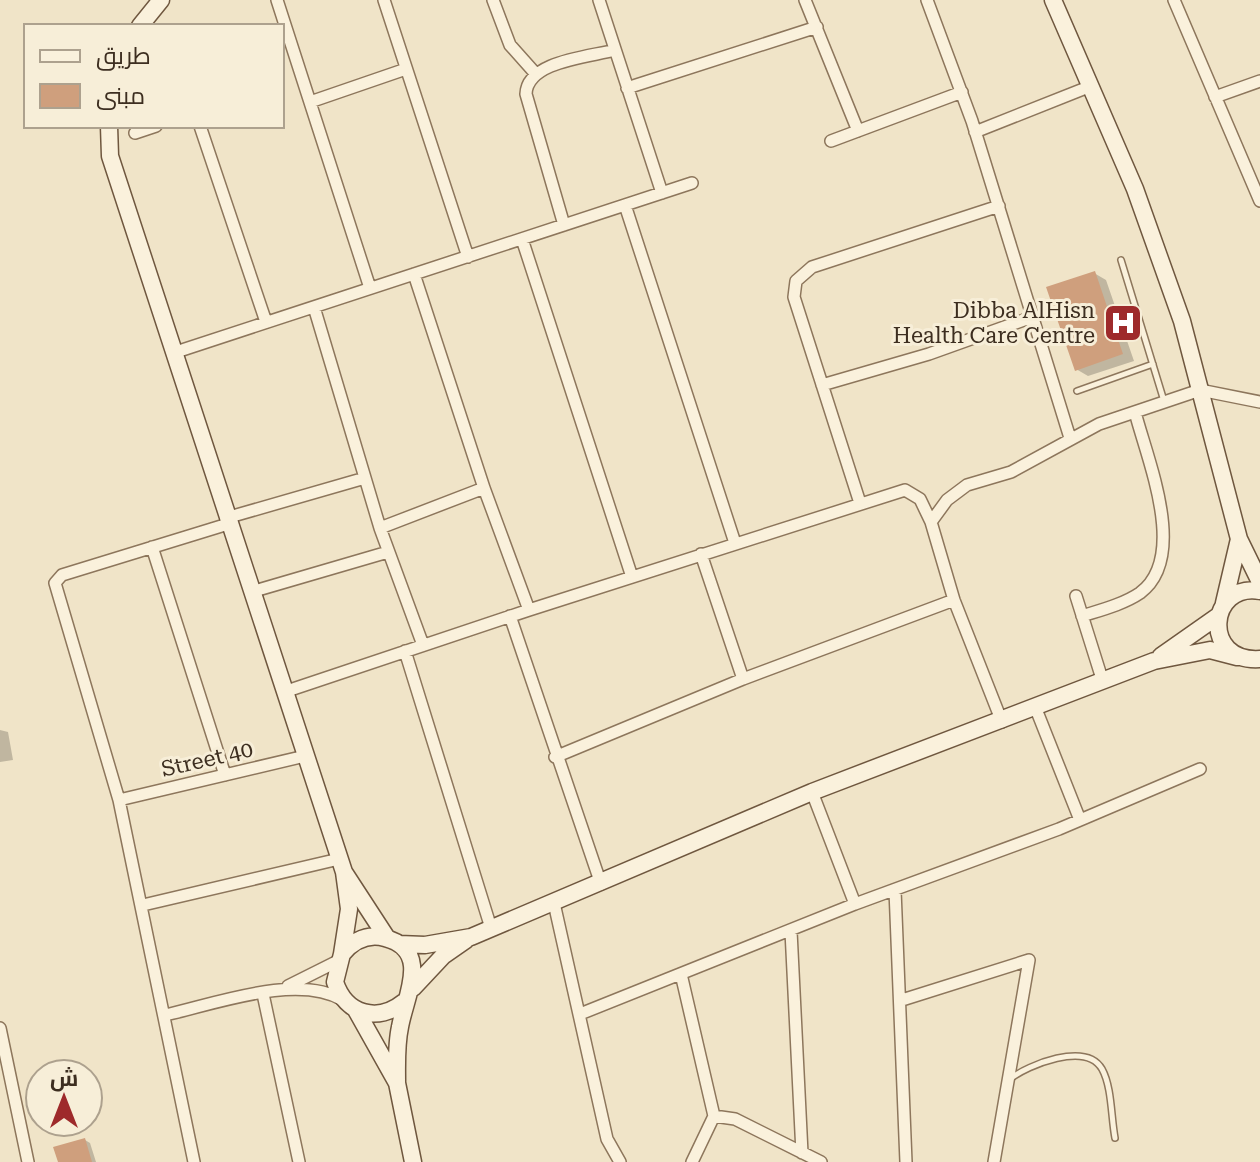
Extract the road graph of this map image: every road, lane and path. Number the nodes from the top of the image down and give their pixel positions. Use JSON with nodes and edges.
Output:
{"nodes":[{"id":1,"x":161,"y":0,"type":"edge"},
{"id":2,"x":277,"y":0,"type":"edge"},
{"id":3,"x":384,"y":0,"type":"edge"},
{"id":4,"x":493,"y":0,"type":"edge"},
{"id":5,"x":599,"y":0,"type":"edge"},
{"id":6,"x":805,"y":0,"type":"edge"},
{"id":7,"x":927,"y":0,"type":"edge"},
{"id":8,"x":1053,"y":0,"type":"edge"},
{"id":9,"x":1174,"y":0,"type":"edge"},
{"id":10,"x":142,"y":24,"type":"edge"},
{"id":11,"x":817,"y":27,"type":"junction"},
{"id":12,"x":615,"y":50,"type":"junction"},
{"id":13,"x":406,"y":69,"type":"junction"},
{"id":14,"x":535,"y":73,"type":"junction"},
{"id":15,"x":1260,"y":81,"type":"edge"},
{"id":16,"x":1091,"y":86,"type":"junction"},
{"id":17,"x":627,"y":88,"type":"junction"},
{"id":18,"x":962,"y":92,"type":"junction"},
{"id":19,"x":1215,"y":97,"type":"junction"},
{"id":20,"x":310,"y":102,"type":"junction"},
{"id":21,"x":109,"y":128,"type":"edge"},
{"id":22,"x":150,"y":128,"type":"edge"},
{"id":23,"x":201,"y":128,"type":"edge"},
{"id":24,"x":858,"y":131,"type":"junction"},
{"id":25,"x":975,"y":132,"type":"junction"},
{"id":26,"x":135,"y":133,"type":"dead end"},
{"id":27,"x":831,"y":141,"type":"dead end"},
{"id":28,"x":692,"y":183,"type":"dead end"},
{"id":29,"x":662,"y":193,"type":"junction"},
{"id":30,"x":1260,"y":201,"type":"edge"},
{"id":31,"x":625,"y":205,"type":"junction"},
{"id":32,"x":999,"y":206,"type":"junction"},
{"id":33,"x":564,"y":225,"type":"junction"},
{"id":34,"x":522,"y":239,"type":"junction"},
{"id":35,"x":468,"y":257,"type":"junction"},
{"id":36,"x":1121,"y":260,"type":"dead end"},
{"id":37,"x":414,"y":274,"type":"junction"},
{"id":38,"x":370,"y":288,"type":"junction"},
{"id":39,"x":314,"y":307,"type":"junction"},
{"id":40,"x":1035,"y":316,"type":"junction"},
{"id":41,"x":266,"y":322,"type":"junction"},
{"id":42,"x":173,"y":353,"type":"junction"},
{"id":43,"x":1153,"y":364,"type":"junction"},
{"id":44,"x":822,"y":385,"type":"junction"},
{"id":45,"x":1200,"y":390,"type":"junction"},
{"id":46,"x":1077,"y":391,"type":"dead end"},
{"id":47,"x":1164,"y":402,"type":"junction"},
{"id":48,"x":1260,"y":402,"type":"edge"},
{"id":49,"x":1135,"y":412,"type":"junction"},
{"id":50,"x":1070,"y":438,"type":"junction"},
{"id":51,"x":365,"y":478,"type":"junction"},
{"id":52,"x":484,"y":488,"type":"junction"},
{"id":53,"x":860,"y":503,"type":"junction"},
{"id":54,"x":227,"y":521,"type":"junction"},
{"id":55,"x":931,"y":522,"type":"junction"},
{"id":56,"x":380,"y":528,"type":"junction"},
{"id":57,"x":1239,"y":539,"type":"junction"},
{"id":58,"x":735,"y":543,"type":"junction"},
{"id":59,"x":152,"y":547,"type":"junction"},
{"id":60,"x":388,"y":552,"type":"junction"},
{"id":61,"x":701,"y":554,"type":"junction"},
{"id":62,"x":632,"y":577,"type":"junction"},
{"id":63,"x":1260,"y":582,"type":"edge"},
{"id":64,"x":1260,"y":591,"type":"edge"},
{"id":65,"x":251,"y":592,"type":"junction"},
{"id":66,"x":1076,"y":596,"type":"dead end"},
{"id":67,"x":954,"y":600,"type":"junction"},
{"id":68,"x":529,"y":610,"type":"junction"},
{"id":69,"x":1221,"y":610,"type":"junction"},
{"id":70,"x":510,"y":616,"type":"junction"},
{"id":71,"x":1082,"y":616,"type":"junction"},
{"id":72,"x":423,"y":645,"type":"junction"},
{"id":73,"x":405,"y":651,"type":"junction"},
{"id":74,"x":1154,"y":661,"type":"junction"},
{"id":75,"x":1252,"y":661,"type":"edge"},
{"id":76,"x":743,"y":679,"type":"junction"},
{"id":77,"x":1103,"y":682,"type":"junction"},
{"id":78,"x":284,"y":692,"type":"junction"},
{"id":79,"x":1036,"y":709,"type":"junction"},
{"id":80,"x":1002,"y":722,"type":"junction"},
{"id":81,"x":305,"y":756,"type":"junction"},
{"id":82,"x":555,"y":757,"type":"junction"},
{"id":83,"x":1200,"y":769,"type":"dead end"},
{"id":84,"x":225,"y":775,"type":"junction"},
{"id":85,"x":812,"y":792,"type":"junction"},
{"id":86,"x":119,"y":800,"type":"junction"},
{"id":87,"x":1080,"y":820,"type":"junction"},
{"id":88,"x":342,"y":865,"type":"junction"},
{"id":89,"x":601,"y":884,"type":"junction"},
{"id":90,"x":895,"y":890,"type":"junction"},
{"id":91,"x":554,"y":903,"type":"junction"},
{"id":92,"x":855,"y":904,"type":"junction"},
{"id":93,"x":143,"y":905,"type":"junction"},
{"id":94,"x":491,"y":928,"type":"junction"},
{"id":95,"x":791,"y":931,"type":"junction"},
{"id":96,"x":471,"y":937,"type":"junction"},
{"id":97,"x":393,"y":941,"type":"junction"},
{"id":98,"x":340,"y":958,"type":"junction"},
{"id":99,"x":681,"y":974,"type":"junction"},
{"id":100,"x":268,"y":993,"type":"junction"},
{"id":101,"x":408,"y":996,"type":"junction"},
{"id":102,"x":902,"y":1000,"type":"junction"},
{"id":103,"x":354,"y":1009,"type":"junction"},
{"id":104,"x":580,"y":1014,"type":"junction"},
{"id":105,"x":165,"y":1015,"type":"junction"},
{"id":106,"x":0,"y":1028,"type":"edge"},
{"id":107,"x":1006,"y":1082,"type":"junction"},
{"id":108,"x":397,"y":1083,"type":"junction"},
{"id":109,"x":714,"y":1116,"type":"junction"},
{"id":110,"x":1115,"y":1138,"type":"dead end"},
{"id":111,"x":802,"y":1153,"type":"junction"},
{"id":112,"x":28,"y":1162,"type":"edge"},
{"id":113,"x":194,"y":1162,"type":"edge"},
{"id":114,"x":299,"y":1162,"type":"edge"},
{"id":115,"x":413,"y":1162,"type":"edge"},
{"id":116,"x":620,"y":1162,"type":"edge"},
{"id":117,"x":692,"y":1162,"type":"edge"},
{"id":118,"x":821,"y":1162,"type":"edge"},
{"id":119,"x":906,"y":1162,"type":"edge"},
{"id":120,"x":994,"y":1162,"type":"edge"}],
"edges":[{"from":1,"to":10,"type":"street"},
{"from":2,"to":20,"type":"street"},
{"from":3,"to":13,"type":"street"},
{"from":4,"to":14,"type":"street"},
{"from":5,"to":12,"type":"street"},
{"from":6,"to":11,"type":"street"},
{"from":7,"to":18,"type":"street"},
{"from":8,"to":16,"type":"street"},
{"from":9,"to":19,"type":"street"},
{"from":11,"to":17,"type":"street"},
{"from":11,"to":24,"type":"street"},
{"from":12,"to":14,"type":"street"},
{"from":12,"to":17,"type":"street"},
{"from":13,"to":20,"type":"street"},
{"from":13,"to":35,"type":"street"},
{"from":14,"to":33,"type":"street"},
{"from":15,"to":19,"type":"street"},
{"from":16,"to":25,"type":"street"},
{"from":16,"to":45,"type":"street"},
{"from":17,"to":29,"type":"street"},
{"from":18,"to":24,"type":"street"},
{"from":18,"to":25,"type":"street"},
{"from":19,"to":30,"type":"street"},
{"from":20,"to":38,"type":"street"},
{"from":21,"to":42,"type":"street"},
{"from":22,"to":26,"type":"street"},
{"from":23,"to":41,"type":"street"},
{"from":24,"to":27,"type":"street"},
{"from":25,"to":32,"type":"street"},
{"from":28,"to":29,"type":"street"},
{"from":29,"to":31,"type":"street"},
{"from":31,"to":33,"type":"street"},
{"from":31,"to":58,"type":"street"},
{"from":32,"to":40,"type":"street"},
{"from":32,"to":44,"type":"street"},
{"from":33,"to":34,"type":"street"},
{"from":34,"to":35,"type":"street"},
{"from":34,"to":62,"type":"street"},
{"from":35,"to":37,"type":"street"},
{"from":36,"to":43,"type":"lane"},
{"from":37,"to":38,"type":"street"},
{"from":37,"to":52,"type":"street"},
{"from":38,"to":39,"type":"street"},
{"from":39,"to":41,"type":"street"},
{"from":39,"to":51,"type":"street"},
{"from":40,"to":44,"type":"street"},
{"from":40,"to":50,"type":"street"},
{"from":41,"to":42,"type":"street"},
{"from":42,"to":54,"type":"street"},
{"from":43,"to":46,"type":"lane"},
{"from":43,"to":47,"type":"lane"},
{"from":44,"to":53,"type":"street"},
{"from":45,"to":47,"type":"street"},
{"from":45,"to":48,"type":"street"},
{"from":45,"to":57,"type":"street"},
{"from":47,"to":49,"type":"street"},
{"from":49,"to":50,"type":"street"},
{"from":49,"to":71,"type":"street"},
{"from":50,"to":55,"type":"street"},
{"from":51,"to":54,"type":"street"},
{"from":51,"to":56,"type":"street"},
{"from":52,"to":56,"type":"street"},
{"from":52,"to":68,"type":"street"},
{"from":53,"to":55,"type":"street"},
{"from":53,"to":58,"type":"street"},
{"from":54,"to":59,"type":"street"},
{"from":54,"to":65,"type":"street"},
{"from":55,"to":67,"type":"street"},
{"from":56,"to":60,"type":"street"},
{"from":57,"to":63,"type":"street"},
{"from":57,"to":69,"type":"street"},
{"from":58,"to":61,"type":"street"},
{"from":59,"to":84,"type":"street"},
{"from":59,"to":86,"type":"street"},
{"from":60,"to":65,"type":"street"},
{"from":60,"to":72,"type":"street"},
{"from":61,"to":62,"type":"street"},
{"from":61,"to":76,"type":"street"},
{"from":62,"to":68,"type":"street"},
{"from":64,"to":69,"type":"street"},
{"from":65,"to":78,"type":"street"},
{"from":66,"to":71,"type":"street"},
{"from":67,"to":76,"type":"street"},
{"from":67,"to":80,"type":"street"},
{"from":68,"to":70,"type":"street"},
{"from":69,"to":74,"type":"street"},
{"from":69,"to":75,"type":"street"},
{"from":70,"to":72,"type":"street"},
{"from":70,"to":82,"type":"street"},
{"from":71,"to":77,"type":"street"},
{"from":72,"to":73,"type":"street"},
{"from":73,"to":78,"type":"street"},
{"from":73,"to":94,"type":"street"},
{"from":74,"to":75,"type":"street"},
{"from":74,"to":77,"type":"street"},
{"from":76,"to":82,"type":"street"},
{"from":77,"to":79,"type":"street"},
{"from":78,"to":81,"type":"street"},
{"from":79,"to":80,"type":"street"},
{"from":79,"to":87,"type":"street"},
{"from":80,"to":85,"type":"street"},
{"from":81,"to":84,"type":"street","name":"Street 40"},
{"from":81,"to":88,"type":"street"},
{"from":82,"to":89,"type":"street"},
{"from":83,"to":87,"type":"street"},
{"from":84,"to":86,"type":"street","name":"Street 40"},
{"from":85,"to":89,"type":"street"},
{"from":85,"to":92,"type":"street"},
{"from":86,"to":93,"type":"street"},
{"from":87,"to":90,"type":"street"},
{"from":88,"to":93,"type":"street"},
{"from":88,"to":97,"type":"street"},
{"from":88,"to":98,"type":"street"},
{"from":89,"to":91,"type":"street"},
{"from":90,"to":92,"type":"street"},
{"from":90,"to":102,"type":"street"},
{"from":91,"to":94,"type":"street"},
{"from":91,"to":104,"type":"street"},
{"from":92,"to":95,"type":"street"},
{"from":93,"to":105,"type":"street"},
{"from":94,"to":96,"type":"street"},
{"from":95,"to":99,"type":"street"},
{"from":95,"to":111,"type":"street"},
{"from":96,"to":97,"type":"street"},
{"from":96,"to":101,"type":"street"},
{"from":97,"to":98,"type":"street"},
{"from":97,"to":101,"type":"street"},
{"from":98,"to":100,"type":"street"},
{"from":98,"to":103,"type":"street"},
{"from":99,"to":104,"type":"street"},
{"from":99,"to":109,"type":"street"},
{"from":100,"to":103,"type":"street"},
{"from":100,"to":105,"type":"street"},
{"from":100,"to":114,"type":"street"},
{"from":101,"to":103,"type":"street"},
{"from":101,"to":108,"type":"street"},
{"from":102,"to":107,"type":"street"},
{"from":102,"to":119,"type":"street"},
{"from":103,"to":108,"type":"street"},
{"from":104,"to":116,"type":"street"},
{"from":105,"to":113,"type":"street"},
{"from":106,"to":112,"type":"street"},
{"from":107,"to":110,"type":"lane"},
{"from":107,"to":120,"type":"street"},
{"from":108,"to":115,"type":"street"},
{"from":109,"to":111,"type":"street"},
{"from":109,"to":117,"type":"street"},
{"from":111,"to":118,"type":"street"}]}
